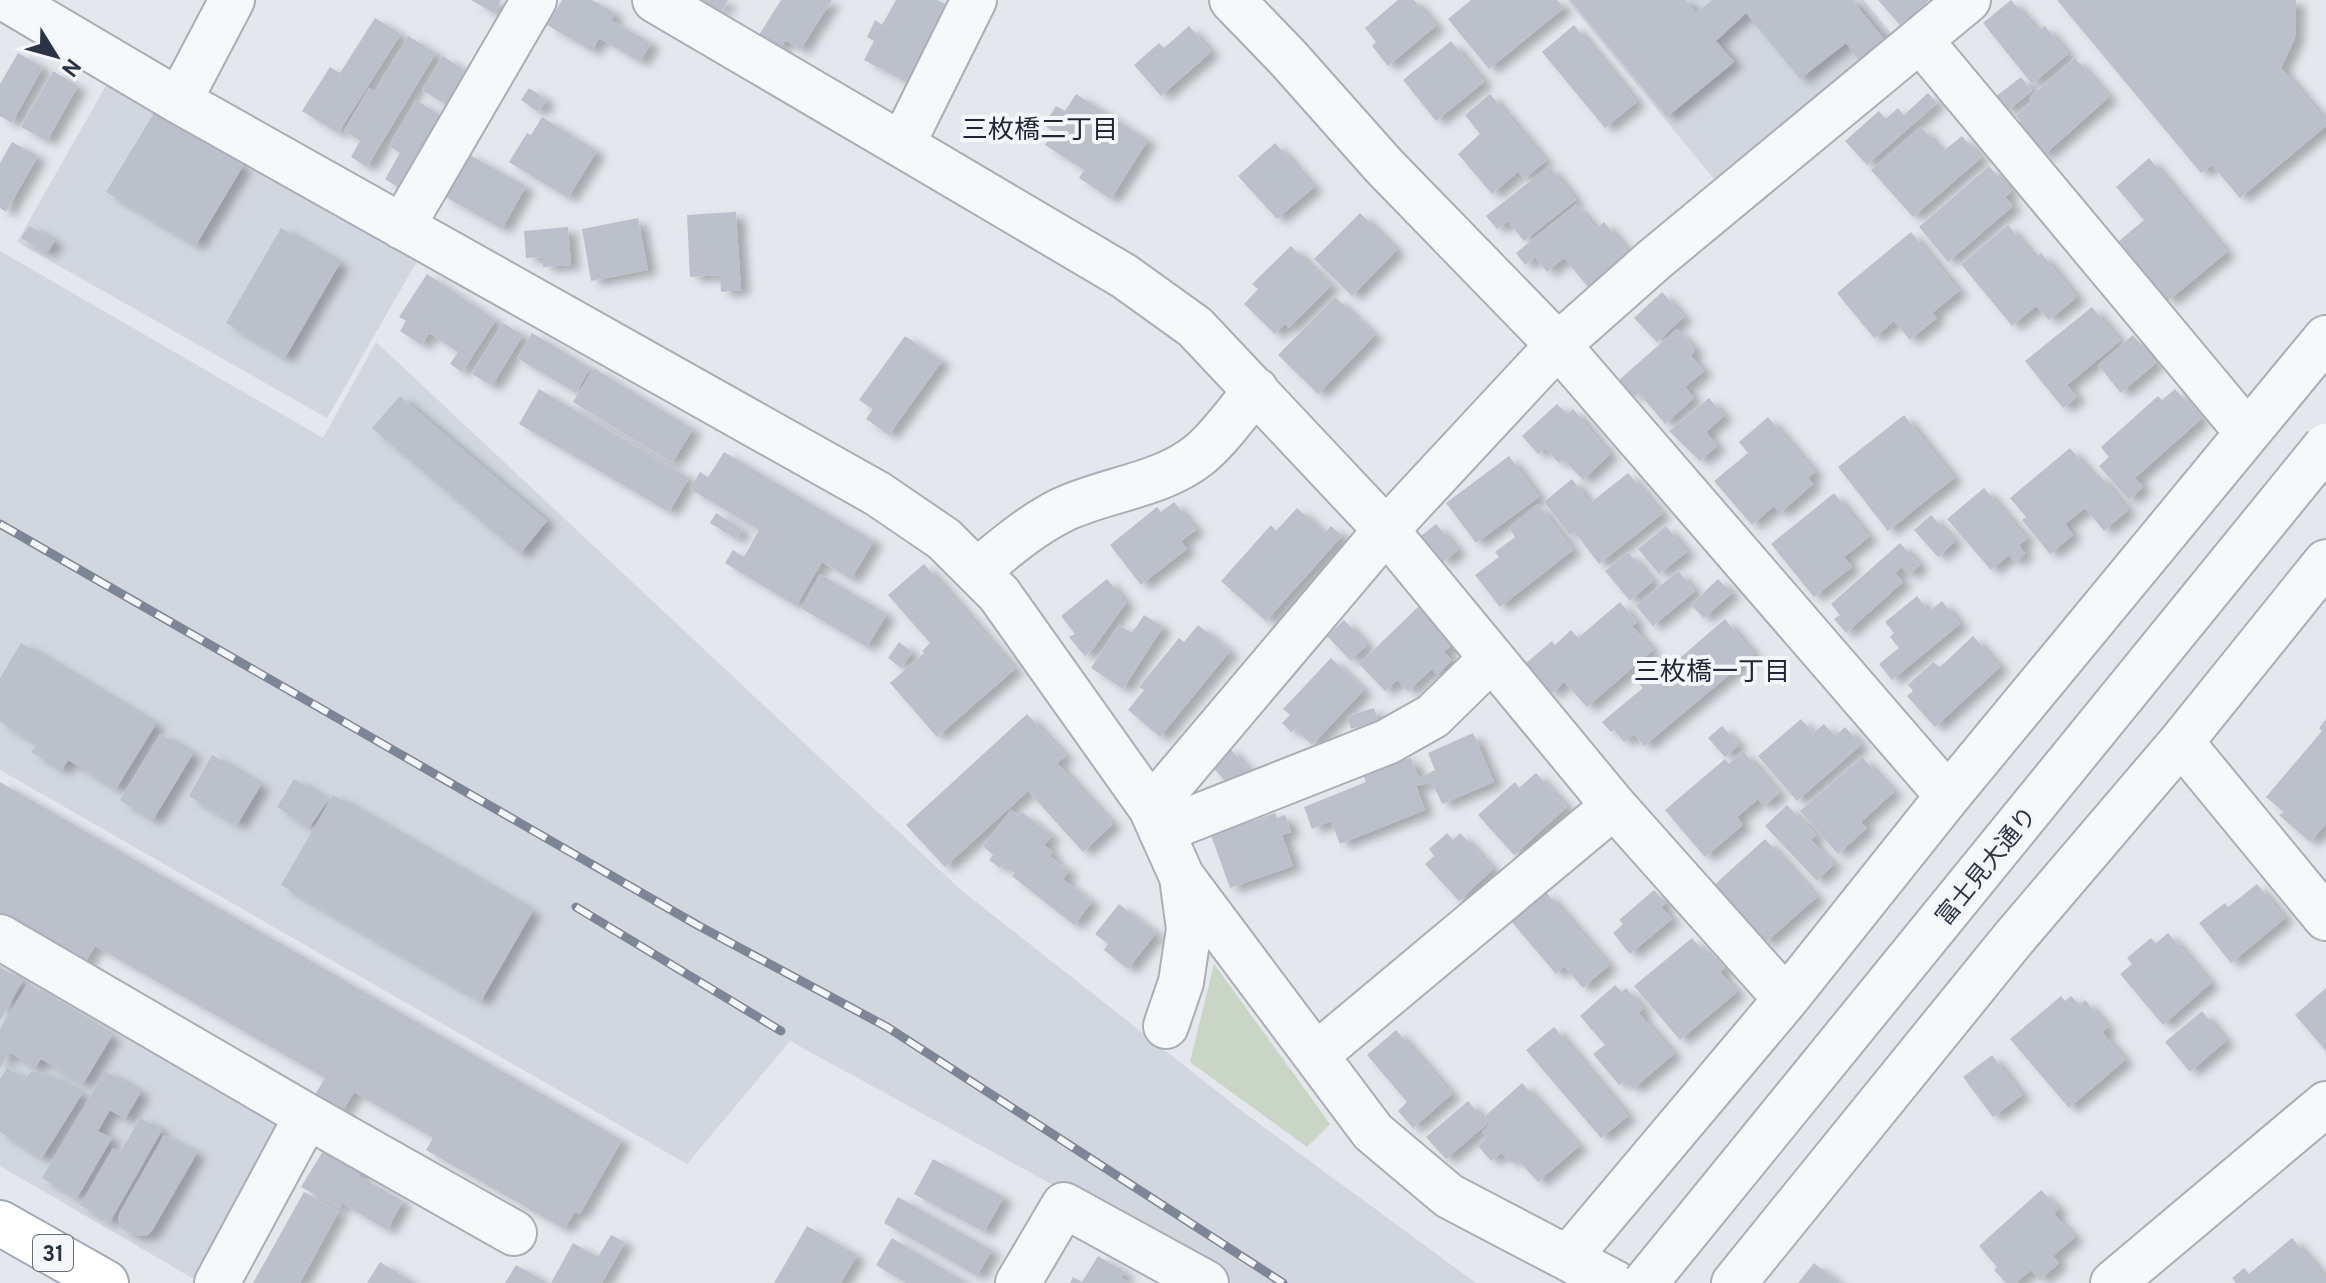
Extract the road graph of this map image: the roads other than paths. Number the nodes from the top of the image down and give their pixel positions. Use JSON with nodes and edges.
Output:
{"nodes":[{"id":1,"x":8,"y":0,"type":"edge"},
{"id":2,"x":232,"y":0,"type":"edge"},
{"id":3,"x":534,"y":0,"type":"edge"},
{"id":4,"x":655,"y":0,"type":"edge"},
{"id":5,"x":974,"y":0,"type":"edge"},
{"id":6,"x":1232,"y":0,"type":"edge"},
{"id":7,"x":1968,"y":0,"type":"edge"},
{"id":8,"x":1920,"y":40,"type":"junction"},
{"id":9,"x":179,"y":101,"type":"junction"},
{"id":10,"x":902,"y":145,"type":"junction"},
{"id":11,"x":402,"y":227,"type":"junction"},
{"id":12,"x":2326,"y":338,"type":"edge"},
{"id":13,"x":1558,"y":345,"type":"junction"},
{"id":14,"x":1256,"y":390,"type":"junction"},
{"id":15,"x":2247,"y":432,"type":"junction"},
{"id":16,"x":2326,"y":446,"type":"edge"},
{"id":17,"x":1386,"y":530,"type":"junction"},
{"id":18,"x":2326,"y":562,"type":"edge"},
{"id":19,"x":977,"y":571,"type":"junction"},
{"id":20,"x":1492,"y":658,"type":"junction"},
{"id":21,"x":2181,"y":742,"type":"junction"},
{"id":22,"x":1948,"y":796,"type":"junction"},
{"id":23,"x":1614,"y":806,"type":"junction"},
{"id":24,"x":1156,"y":820,"type":"junction"},
{"id":25,"x":1182,"y":877,"type":"junction"},
{"id":26,"x":2326,"y":918,"type":"edge"},
{"id":27,"x":0,"y":937,"type":"edge"},
{"id":28,"x":1786,"y":999,"type":"junction"},
{"id":29,"x":1166,"y":1026,"type":"dead end"},
{"id":30,"x":1316,"y":1055,"type":"junction"},
{"id":31,"x":2326,"y":1104,"type":"edge"},
{"id":32,"x":307,"y":1116,"type":"junction"},
{"id":33,"x":0,"y":1223,"type":"edge"},
{"id":34,"x":514,"y":1233,"type":"dead end"},
{"id":35,"x":1568,"y":1258,"type":"junction"},
{"id":36,"x":106,"y":1283,"type":"edge"},
{"id":37,"x":217,"y":1283,"type":"edge"},
{"id":38,"x":1018,"y":1283,"type":"edge"},
{"id":39,"x":1206,"y":1283,"type":"edge"},
{"id":40,"x":1615,"y":1283,"type":"edge"},
{"id":41,"x":1645,"y":1283,"type":"edge"},
{"id":42,"x":1734,"y":1283,"type":"edge"},
{"id":43,"x":2113,"y":1283,"type":"edge"}],
"edges":[{"from":1,"to":9,"type":"street"},
{"from":2,"to":9,"type":"street"},
{"from":3,"to":11,"type":"street"},
{"from":4,"to":10,"type":"street"},
{"from":5,"to":10,"type":"street"},
{"from":6,"to":13,"type":"street"},
{"from":7,"to":8,"type":"street"},
{"from":8,"to":13,"type":"street"},
{"from":8,"to":15,"type":"street"},
{"from":9,"to":11,"type":"street"},
{"from":10,"to":14,"type":"street"},
{"from":11,"to":19,"type":"street"},
{"from":12,"to":15,"type":"street"},
{"from":13,"to":17,"type":"street"},
{"from":13,"to":22,"type":"street"},
{"from":14,"to":17,"type":"street"},
{"from":14,"to":19,"type":"street"},
{"from":15,"to":22,"type":"street"},
{"from":16,"to":41,"type":"street","name":"富士見大通り","bridge":true},
{"from":17,"to":20,"type":"street"},
{"from":17,"to":24,"type":"street"},
{"from":18,"to":21,"type":"street"},
{"from":19,"to":24,"type":"street"},
{"from":20,"to":23,"type":"street"},
{"from":20,"to":24,"type":"street"},
{"from":21,"to":26,"type":"street"},
{"from":21,"to":42,"type":"street"},
{"from":22,"to":28,"type":"street"},
{"from":23,"to":28,"type":"street"},
{"from":23,"to":30,"type":"street"},
{"from":24,"to":25,"type":"street"},
{"from":25,"to":29,"type":"street"},
{"from":25,"to":30,"type":"street"},
{"from":27,"to":32,"type":"street"},
{"from":28,"to":35,"type":"street"},
{"from":30,"to":35,"type":"street"},
{"from":31,"to":43,"type":"street"},
{"from":32,"to":34,"type":"street"},
{"from":32,"to":37,"type":"street"},
{"from":33,"to":36,"type":"main road","number":"31"},
{"from":35,"to":40,"type":"street"},
{"from":38,"to":39,"type":"street"}]}
